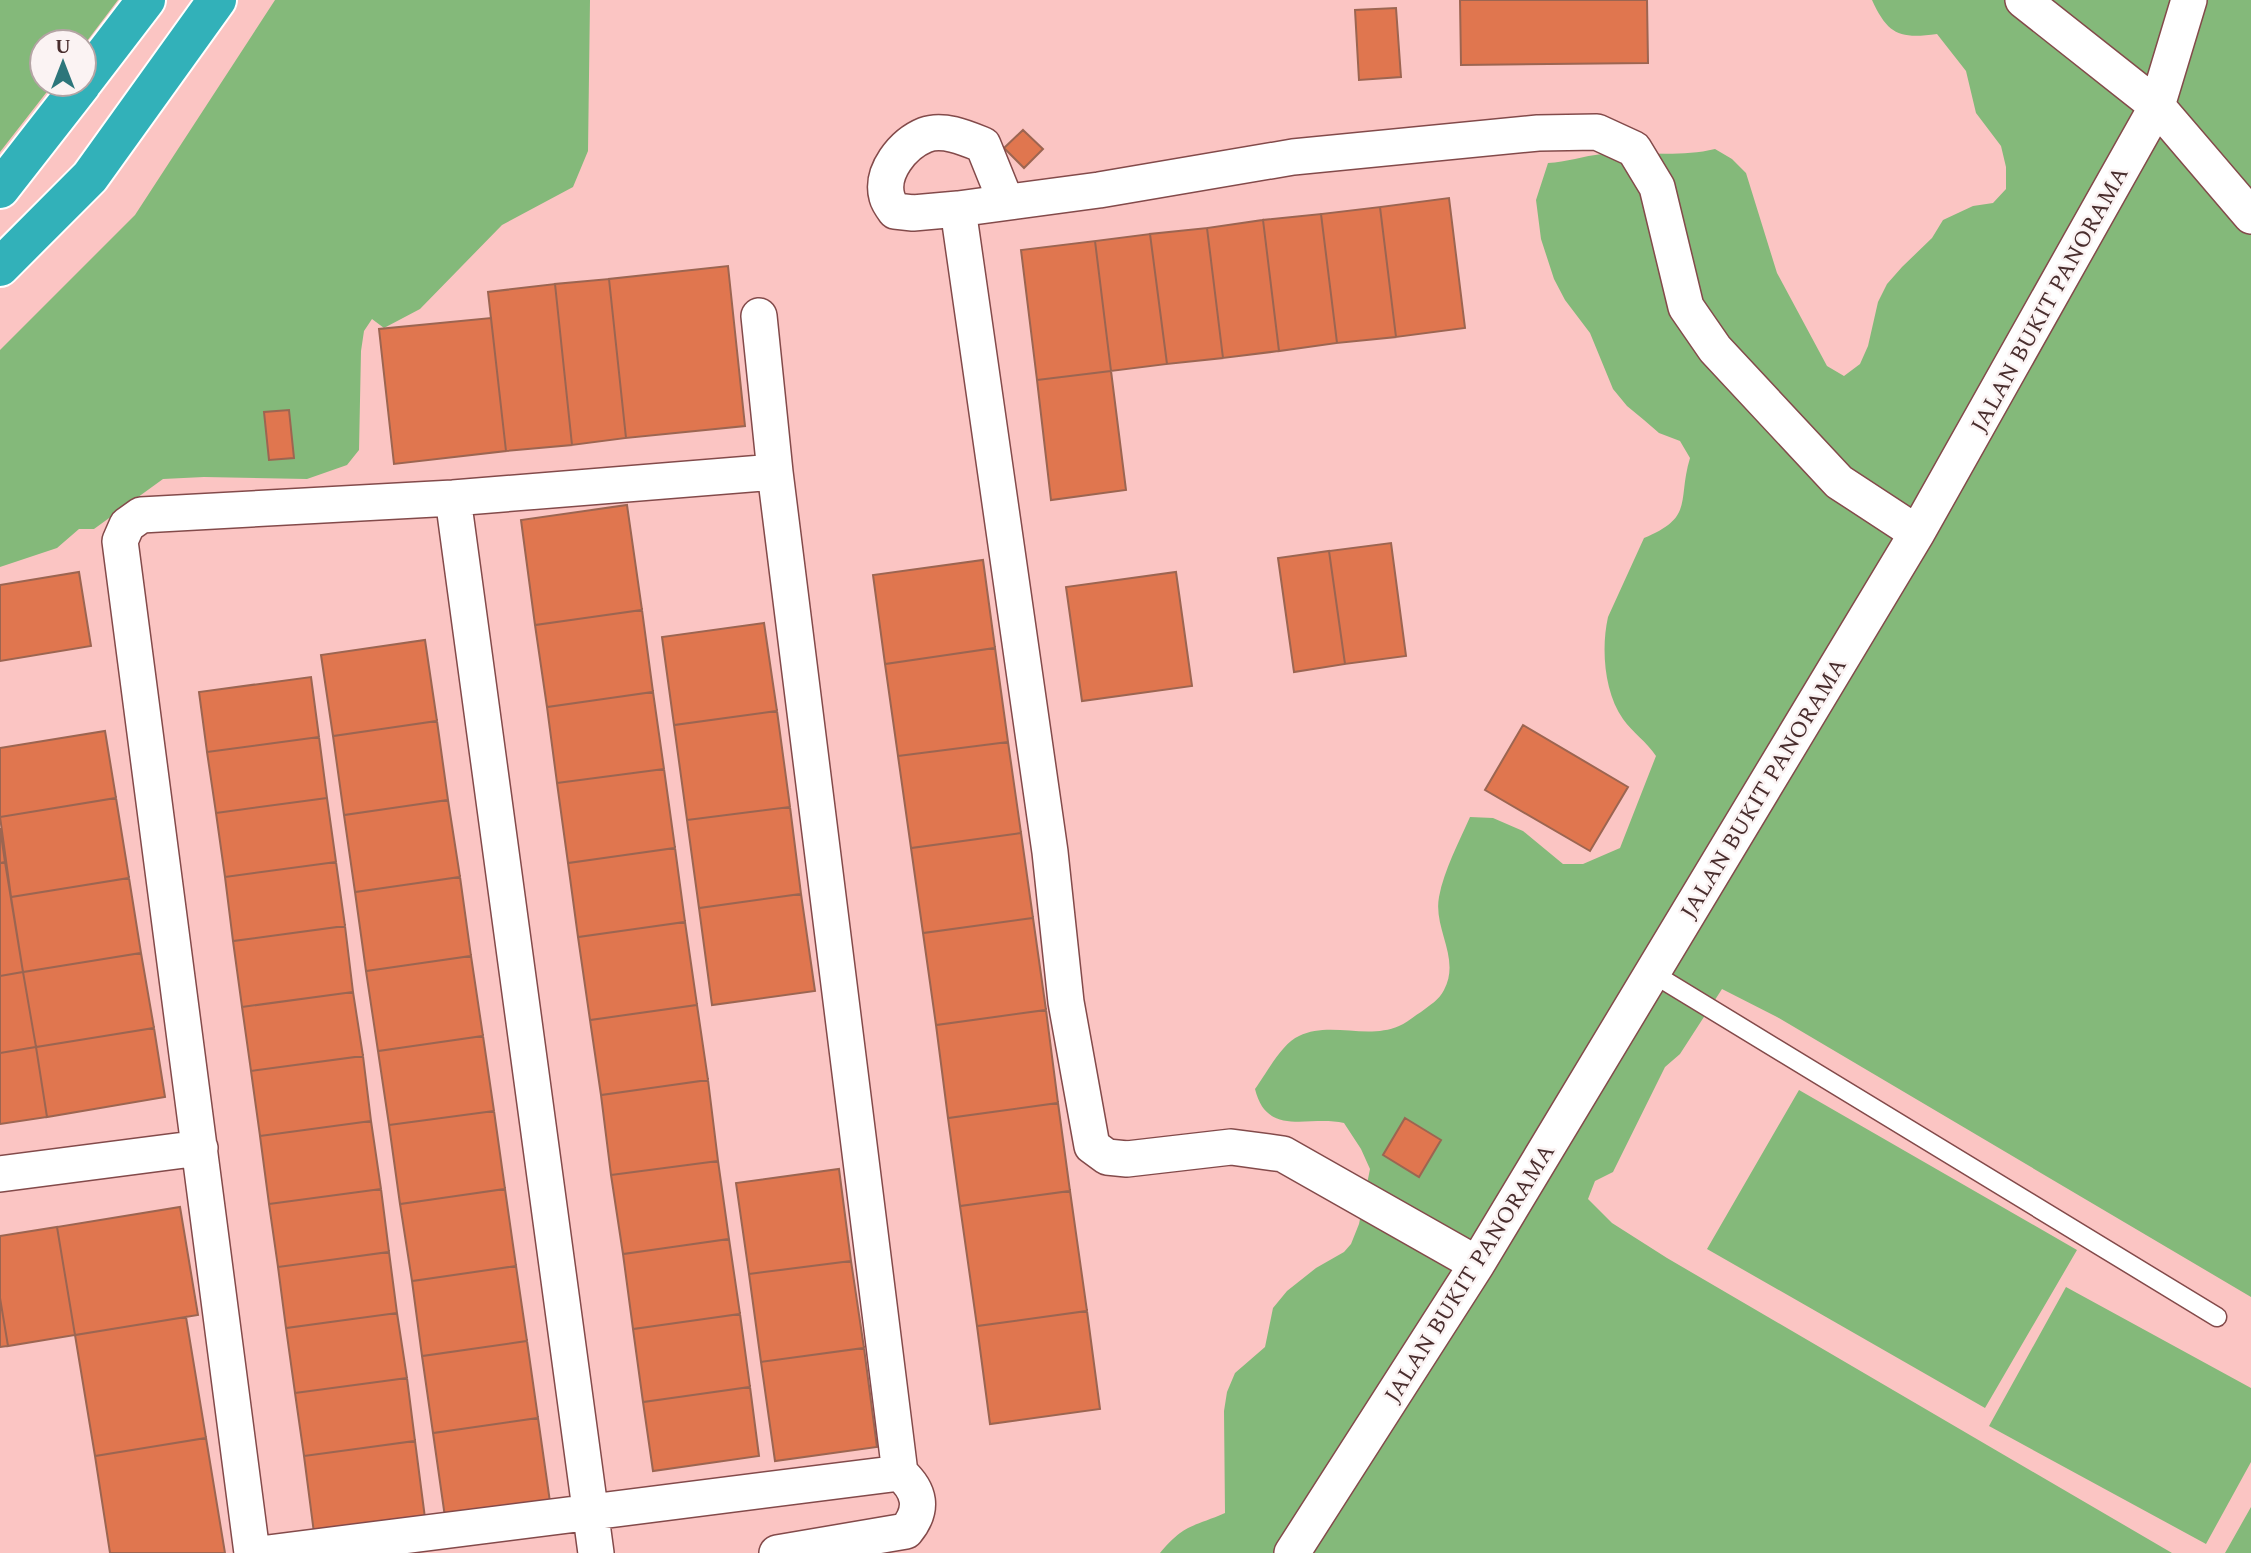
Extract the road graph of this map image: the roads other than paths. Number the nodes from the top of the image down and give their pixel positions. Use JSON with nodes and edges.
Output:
{"nodes":[{"id":1,"x":146,"y":0,"type":"edge"},
{"id":2,"x":217,"y":0,"type":"edge"},
{"id":3,"x":2023,"y":0,"type":"edge"},
{"id":4,"x":2189,"y":0,"type":"edge"},
{"id":5,"x":98,"y":63,"type":"edge"},
{"id":6,"x":71,"y":98,"type":"edge"},
{"id":7,"x":2157,"y":106,"type":"junction"},
{"id":8,"x":0,"y":189,"type":"edge"},
{"id":9,"x":1006,"y":202,"type":"junction"},
{"id":10,"x":958,"y":209,"type":"junction"},
{"id":11,"x":2251,"y":216,"type":"edge"},
{"id":12,"x":0,"y":267,"type":"edge"},
{"id":13,"x":760,"y":316,"type":"dead end"},
{"id":14,"x":775,"y":472,"type":"junction"},
{"id":15,"x":453,"y":498,"type":"junction"},
{"id":16,"x":1917,"y":533,"type":"junction"},
{"id":17,"x":1652,"y":973,"type":"junction"},
{"id":18,"x":200,"y":1149,"type":"junction"},
{"id":19,"x":0,"y":1174,"type":"edge"},
{"id":20,"x":1477,"y":1264,"type":"junction"},
{"id":21,"x":2217,"y":1317,"type":"dead end"},
{"id":22,"x":900,"y":1473,"type":"junction"},
{"id":23,"x":590,"y":1513,"type":"junction"},
{"id":24,"x":252,"y":1553,"type":"edge"},
{"id":25,"x":268,"y":1553,"type":"edge"},
{"id":26,"x":596,"y":1553,"type":"edge"},
{"id":27,"x":777,"y":1553,"type":"edge"},
{"id":28,"x":1292,"y":1553,"type":"edge"}],
"edges":[{"from":1,"to":5,"type":"highway"},
{"from":2,"to":12,"type":"highway"},
{"from":3,"to":7,"type":"street"},
{"from":4,"to":7,"type":"street","name":"JALAN BUKIT PANORAMA"},
{"from":6,"to":8,"type":"highway"},
{"from":7,"to":11,"type":"street"},
{"from":7,"to":16,"type":"street","name":"JALAN BUKIT PANORAMA"},
{"from":9,"to":10,"type":"street"},
{"from":9,"to":10,"type":"street"},
{"from":9,"to":16,"type":"street"},
{"from":10,"to":20,"type":"street"},
{"from":13,"to":14,"type":"street"},
{"from":14,"to":15,"type":"street"},
{"from":14,"to":22,"type":"street"},
{"from":15,"to":18,"type":"street"},
{"from":15,"to":23,"type":"street"},
{"from":16,"to":17,"type":"street","name":"JALAN BUKIT PANORAMA"},
{"from":17,"to":20,"type":"street","name":"JALAN BUKIT PANORAMA"},
{"from":17,"to":21,"type":"lane"},
{"from":18,"to":19,"type":"street"},
{"from":18,"to":24,"type":"street"},
{"from":20,"to":28,"type":"street","name":"JALAN BUKIT PANORAMA"},
{"from":22,"to":23,"type":"street"},
{"from":22,"to":27,"type":"street"},
{"from":23,"to":25,"type":"street"},
{"from":23,"to":26,"type":"street"}]}
